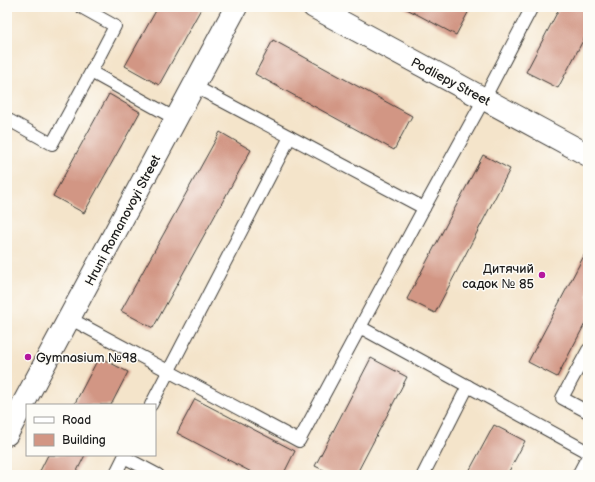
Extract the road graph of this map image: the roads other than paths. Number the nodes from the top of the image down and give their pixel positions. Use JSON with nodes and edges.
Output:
{"nodes":[{"id":1,"x":81,"y":7,"type":"edge"},
{"id":2,"x":236,"y":7,"type":"edge"},
{"id":3,"x":314,"y":7,"type":"edge"},
{"id":4,"x":528,"y":8,"type":"edge"},
{"id":5,"x":91,"y":72,"type":"junction"},
{"id":6,"x":194,"y":86,"type":"junction"},
{"id":7,"x":484,"y":99,"type":"junction"},
{"id":8,"x":7,"y":119,"type":"edge"},
{"id":9,"x":176,"y":119,"type":"junction"},
{"id":10,"x":290,"y":138,"type":"junction"},
{"id":11,"x":588,"y":155,"type":"edge"},
{"id":12,"x":424,"y":208,"type":"junction"},
{"id":13,"x":69,"y":318,"type":"junction"},
{"id":14,"x":360,"y":327,"type":"junction"},
{"id":15,"x":588,"y":350,"type":"edge"},
{"id":16,"x":169,"y":371,"type":"junction"},
{"id":17,"x":468,"y":386,"type":"junction"},
{"id":18,"x":152,"y":404,"type":"edge"},
{"id":19,"x":588,"y":412,"type":"edge"},
{"id":20,"x":7,"y":434,"type":"edge"},
{"id":21,"x":588,"y":452,"type":"edge"},
{"id":22,"x":125,"y":456,"type":"edge"},
{"id":23,"x":588,"y":456,"type":"edge"},
{"id":24,"x":115,"y":475,"type":"edge"},
{"id":25,"x":158,"y":475,"type":"edge"},
{"id":26,"x":423,"y":475,"type":"edge"},
{"id":27,"x":578,"y":475,"type":"edge"}],
"edges":[{"from":1,"to":5,"type":"lane"},
{"from":2,"to":6,"type":"street","name":"Hruni Romanovoyi Street"},
{"from":3,"to":7,"type":"street","name":"Podliepy Street"},
{"from":4,"to":7,"type":"lane"},
{"from":5,"to":8,"type":"lane"},
{"from":5,"to":9,"type":"lane"},
{"from":6,"to":9,"type":"street","name":"Hruni Romanovoyi Street"},
{"from":6,"to":10,"type":"lane"},
{"from":7,"to":11,"type":"street","name":"Podliepy Street"},
{"from":7,"to":12,"type":"lane"},
{"from":9,"to":13,"type":"street","name":"Hruni Romanovoyi Street"},
{"from":10,"to":12,"type":"lane"},
{"from":10,"to":16,"type":"lane"},
{"from":12,"to":14,"type":"lane"},
{"from":13,"to":16,"type":"lane"},
{"from":13,"to":20,"type":"street","name":"Hruni Romanovoyi Street"},
{"from":14,"to":16,"type":"lane"},
{"from":14,"to":17,"type":"lane"},
{"from":15,"to":19,"type":"lane"},
{"from":16,"to":18,"type":"lane"},
{"from":17,"to":21,"type":"lane"},
{"from":17,"to":26,"type":"lane"},
{"from":22,"to":24,"type":"lane"},
{"from":22,"to":25,"type":"lane"},
{"from":23,"to":27,"type":"lane"}]}
